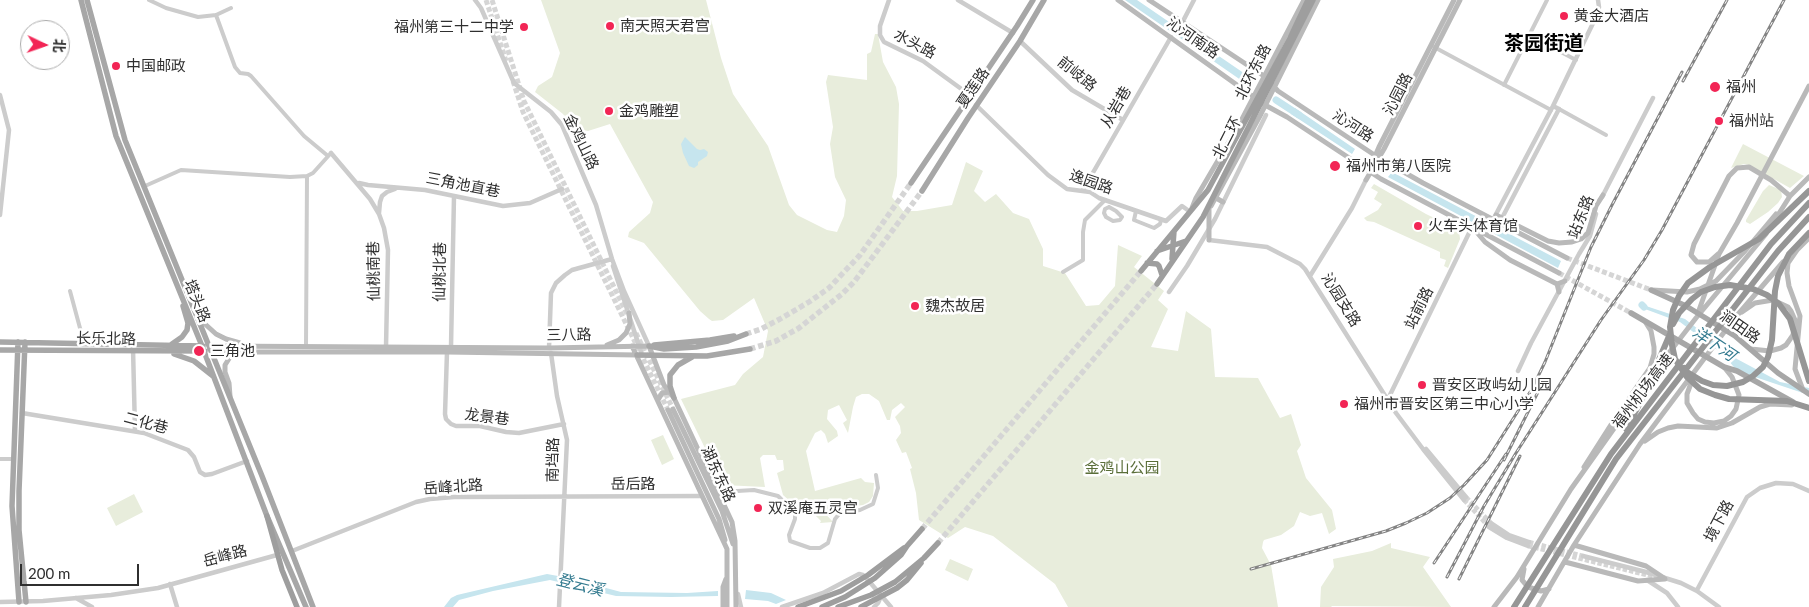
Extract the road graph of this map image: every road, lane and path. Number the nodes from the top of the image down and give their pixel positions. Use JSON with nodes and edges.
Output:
{"nodes":[{"id":1,"x":81,"y":0,"type":"edge"},
{"id":2,"x":87,"y":0,"type":"edge"},
{"id":3,"x":149,"y":0,"type":"edge"},
{"id":4,"x":475,"y":0,"type":"edge"},
{"id":5,"x":890,"y":0,"type":"edge"},
{"id":6,"x":958,"y":0,"type":"edge"},
{"id":7,"x":1033,"y":0,"type":"edge"},
{"id":8,"x":1044,"y":0,"type":"edge"},
{"id":9,"x":1118,"y":0,"type":"edge"},
{"id":10,"x":1150,"y":0,"type":"edge"},
{"id":11,"x":1194,"y":0,"type":"edge"},
{"id":12,"x":1306,"y":0,"type":"edge"},
{"id":13,"x":1313,"y":0,"type":"edge"},
{"id":14,"x":1318,"y":0,"type":"edge"},
{"id":15,"x":1454,"y":0,"type":"edge"},
{"id":16,"x":1460,"y":0,"type":"edge"},
{"id":17,"x":1547,"y":0,"type":"edge"},
{"id":18,"x":1598,"y":0,"type":"edge"},
{"id":19,"x":231,"y":8,"type":"dead end"},
{"id":20,"x":216,"y":15,"type":"junction"},
{"id":21,"x":1182,"y":22,"type":"junction"},
{"id":22,"x":1013,"y":32,"type":"junction"},
{"id":23,"x":1529,"y":35,"type":"junction"},
{"id":24,"x":1171,"y":37,"type":"junction"},
{"id":25,"x":1020,"y":41,"type":"junction"},
{"id":26,"x":1434,"y":47,"type":"junction"},
{"id":27,"x":1576,"y":60,"type":"junction"},
{"id":28,"x":1264,"y":76,"type":"junction"},
{"id":29,"x":1504,"y":85,"type":"junction"},
{"id":30,"x":1809,"y":86,"type":"edge"},
{"id":31,"x":1274,"y":87,"type":"junction"},
{"id":32,"x":0,"y":95,"type":"edge"},
{"id":33,"x":971,"y":96,"type":"junction"},
{"id":34,"x":1254,"y":96,"type":"junction"},
{"id":35,"x":1653,"y":98,"type":"dead end"},
{"id":36,"x":976,"y":105,"type":"junction"},
{"id":37,"x":1265,"y":105,"type":"junction"},
{"id":38,"x":1552,"y":108,"type":"junction"},
{"id":39,"x":1559,"y":109,"type":"junction"},
{"id":40,"x":1266,"y":116,"type":"dead end"},
{"id":41,"x":1123,"y":120,"type":"junction"},
{"id":42,"x":1606,"y":134,"type":"dead end"},
{"id":43,"x":1245,"y":150,"type":"junction"},
{"id":44,"x":330,"y":155,"type":"junction"},
{"id":45,"x":1377,"y":157,"type":"junction"},
{"id":46,"x":1370,"y":171,"type":"junction"},
{"id":47,"x":308,"y":176,"type":"junction"},
{"id":48,"x":1809,"y":177,"type":"edge"},
{"id":49,"x":1217,"y":180,"type":"junction"},
{"id":50,"x":1366,"y":180,"type":"joint"},
{"id":51,"x":357,"y":182,"type":"junction"},
{"id":52,"x":912,"y":183,"type":"tunnel mouth"},
{"id":53,"x":145,"y":186,"type":"junction"},
{"id":54,"x":398,"y":188,"type":"junction"},
{"id":55,"x":562,"y":189,"type":"dead end"},
{"id":56,"x":1084,"y":190,"type":"junction"},
{"id":57,"x":922,"y":191,"type":"tunnel mouth"},
{"id":58,"x":1809,"y":192,"type":"edge"},
{"id":59,"x":1603,"y":195,"type":"junction"},
{"id":60,"x":454,"y":196,"type":"junction"},
{"id":61,"x":1790,"y":196,"type":"junction"},
{"id":62,"x":1216,"y":198,"type":"junction"},
{"id":63,"x":1105,"y":200,"type":"junction"},
{"id":64,"x":1223,"y":202,"type":"junction"},
{"id":65,"x":1809,"y":203,"type":"edge"},
{"id":66,"x":1209,"y":208,"type":"junction"},
{"id":67,"x":1191,"y":209,"type":"junction"},
{"id":68,"x":1136,"y":211,"type":"junction"},
{"id":69,"x":379,"y":214,"type":"junction"},
{"id":70,"x":0,"y":215,"type":"edge"},
{"id":71,"x":1122,"y":217,"type":"joint"},
{"id":72,"x":1203,"y":217,"type":"junction"},
{"id":73,"x":1494,"y":217,"type":"junction"},
{"id":74,"x":1809,"y":217,"type":"edge"},
{"id":75,"x":1502,"y":218,"type":"junction"},
{"id":76,"x":1161,"y":220,"type":"junction"},
{"id":77,"x":1472,"y":227,"type":"junction"},
{"id":78,"x":1209,"y":228,"type":"junction"},
{"id":79,"x":1174,"y":231,"type":"junction"},
{"id":80,"x":1809,"y":233,"type":"edge"},
{"id":81,"x":1809,"y":238,"type":"edge"},
{"id":82,"x":1209,"y":240,"type":"joint"},
{"id":83,"x":1186,"y":241,"type":"junction"},
{"id":84,"x":1173,"y":245,"type":"junction"},
{"id":85,"x":1798,"y":249,"type":"junction"},
{"id":86,"x":1157,"y":251,"type":"junction"},
{"id":87,"x":1719,"y":254,"type":"junction"},
{"id":88,"x":1566,"y":258,"type":"tunnel mouth"},
{"id":89,"x":612,"y":259,"type":"junction"},
{"id":90,"x":1172,"y":261,"type":"junction"},
{"id":91,"x":1147,"y":263,"type":"junction"},
{"id":92,"x":1141,"y":271,"type":"tunnel mouth"},
{"id":93,"x":1063,"y":272,"type":"dead end"},
{"id":94,"x":1559,"y":273,"type":"tunnel mouth"},
{"id":95,"x":1162,"y":275,"type":"junction"},
{"id":96,"x":1310,"y":276,"type":"junction"},
{"id":97,"x":1565,"y":281,"type":"junction"},
{"id":98,"x":1156,"y":284,"type":"tunnel mouth"},
{"id":99,"x":1557,"y":284,"type":"junction"},
{"id":100,"x":1652,"y":290,"type":"joint"},
{"id":101,"x":70,"y":291,"type":"dead end"},
{"id":102,"x":1169,"y":292,"type":"dead end"},
{"id":103,"x":1559,"y":292,"type":"junction"},
{"id":104,"x":182,"y":297,"type":"junction"},
{"id":105,"x":629,"y":313,"type":"junction"},
{"id":106,"x":1631,"y":313,"type":"tunnel mouth"},
{"id":107,"x":197,"y":314,"type":"junction"},
{"id":108,"x":1696,"y":318,"type":"junction"},
{"id":109,"x":1734,"y":319,"type":"junction"},
{"id":110,"x":1646,"y":323,"type":"junction"},
{"id":111,"x":746,"y":334,"type":"tunnel mouth"},
{"id":112,"x":0,"y":342,"type":"edge"},
{"id":113,"x":22,"y":342,"type":"junction"},
{"id":114,"x":84,"y":343,"type":"junction"},
{"id":115,"x":133,"y":344,"type":"junction"},
{"id":116,"x":172,"y":344,"type":"junction"},
{"id":117,"x":250,"y":345,"type":"junction"},
{"id":118,"x":306,"y":346,"type":"junction"},
{"id":119,"x":632,"y":346,"type":"junction"},
{"id":120,"x":640,"y":346,"type":"junction"},
{"id":121,"x":649,"y":346,"type":"junction"},
{"id":122,"x":386,"y":347,"type":"junction"},
{"id":123,"x":603,"y":347,"type":"junction"},
{"id":124,"x":203,"y":349,"type":"junction"},
{"id":125,"x":211,"y":349,"type":"junction"},
{"id":126,"x":750,"y":349,"type":"tunnel mouth"},
{"id":127,"x":1751,"y":349,"type":"junction"},
{"id":128,"x":0,"y":350,"type":"edge"},
{"id":129,"x":18,"y":350,"type":"junction"},
{"id":130,"x":25,"y":350,"type":"junction"},
{"id":131,"x":449,"y":350,"type":"junction"},
{"id":132,"x":550,"y":350,"type":"junction"},
{"id":133,"x":162,"y":351,"type":"junction"},
{"id":134,"x":133,"y":352,"type":"junction"},
{"id":135,"x":240,"y":352,"type":"junction"},
{"id":136,"x":1671,"y":353,"type":"junction"},
{"id":137,"x":640,"y":355,"type":"junction"},
{"id":138,"x":652,"y":355,"type":"junction"},
{"id":139,"x":693,"y":356,"type":"junction"},
{"id":140,"x":1724,"y":368,"type":"junction"},
{"id":141,"x":1697,"y":369,"type":"junction"},
{"id":142,"x":1518,"y":371,"type":"dead end"},
{"id":143,"x":214,"y":377,"type":"junction"},
{"id":144,"x":1809,"y":381,"type":"edge"},
{"id":145,"x":1803,"y":390,"type":"junction"},
{"id":146,"x":1809,"y":394,"type":"edge"},
{"id":147,"x":672,"y":395,"type":"junction"},
{"id":148,"x":230,"y":399,"type":"junction"},
{"id":149,"x":1388,"y":399,"type":"junction"},
{"id":150,"x":658,"y":400,"type":"junction"},
{"id":151,"x":1802,"y":406,"type":"junction"},
{"id":152,"x":1809,"y":409,"type":"edge"},
{"id":153,"x":22,"y":413,"type":"junction"},
{"id":154,"x":564,"y":424,"type":"junction"},
{"id":155,"x":135,"y":431,"type":"junction"},
{"id":156,"x":1640,"y":444,"type":"junction"},
{"id":157,"x":1616,"y":446,"type":"junction"},
{"id":158,"x":0,"y":459,"type":"edge"},
{"id":159,"x":12,"y":460,"type":"junction"},
{"id":160,"x":247,"y":461,"type":"junction"},
{"id":161,"x":876,"y":475,"type":"dead end"},
{"id":162,"x":1571,"y":489,"type":"junction"},
{"id":163,"x":1809,"y":491,"type":"edge"},
{"id":164,"x":720,"y":495,"type":"junction"},
{"id":165,"x":702,"y":496,"type":"junction"},
{"id":166,"x":564,"y":497,"type":"junction"},
{"id":167,"x":1465,"y":499,"type":"tunnel mouth"},
{"id":168,"x":267,"y":516,"type":"junction"},
{"id":169,"x":1490,"y":525,"type":"tunnel mouth"},
{"id":170,"x":922,"y":529,"type":"tunnel mouth"},
{"id":171,"x":938,"y":543,"type":"tunnel mouth"},
{"id":172,"x":1528,"y":544,"type":"tunnel mouth"},
{"id":173,"x":1574,"y":545,"type":"junction"},
{"id":174,"x":907,"y":546,"type":"junction"},
{"id":175,"x":727,"y":549,"type":"junction"},
{"id":176,"x":292,"y":551,"type":"junction"},
{"id":177,"x":736,"y":552,"type":"junction"},
{"id":178,"x":278,"y":555,"type":"junction"},
{"id":179,"x":1583,"y":556,"type":"tunnel mouth"},
{"id":180,"x":1527,"y":562,"type":"junction"},
{"id":181,"x":1565,"y":562,"type":"junction"},
{"id":182,"x":914,"y":570,"type":"junction"},
{"id":183,"x":728,"y":576,"type":"junction"},
{"id":184,"x":1665,"y":579,"type":"junction"},
{"id":185,"x":1647,"y":580,"type":"junction"},
{"id":186,"x":170,"y":584,"type":"junction"},
{"id":187,"x":736,"y":587,"type":"junction"},
{"id":188,"x":1549,"y":589,"type":"junction"},
{"id":189,"x":1696,"y":590,"type":"junction"},
{"id":190,"x":881,"y":595,"type":"junction"},
{"id":191,"x":75,"y":598,"type":"junction"},
{"id":192,"x":0,"y":602,"type":"edge"},
{"id":193,"x":19,"y":602,"type":"junction"},
{"id":194,"x":26,"y":602,"type":"junction"},
{"id":195,"x":92,"y":607,"type":"edge"},
{"id":196,"x":177,"y":607,"type":"edge"},
{"id":197,"x":297,"y":607,"type":"edge"},
{"id":198,"x":306,"y":607,"type":"edge"},
{"id":199,"x":313,"y":607,"type":"edge"},
{"id":200,"x":559,"y":607,"type":"edge"},
{"id":201,"x":722,"y":607,"type":"edge"},
{"id":202,"x":727,"y":607,"type":"edge"},
{"id":203,"x":736,"y":607,"type":"edge"},
{"id":204,"x":741,"y":607,"type":"edge"},
{"id":205,"x":782,"y":607,"type":"edge"},
{"id":206,"x":798,"y":607,"type":"edge"},
{"id":207,"x":822,"y":607,"type":"edge"},
{"id":208,"x":838,"y":607,"type":"edge"},
{"id":209,"x":861,"y":607,"type":"edge"},
{"id":210,"x":874,"y":607,"type":"edge"},
{"id":211,"x":892,"y":607,"type":"edge"},
{"id":212,"x":1494,"y":607,"type":"edge"},
{"id":213,"x":1514,"y":607,"type":"edge"},
{"id":214,"x":1525,"y":607,"type":"edge"},
{"id":215,"x":1538,"y":607,"type":"edge"},
{"id":216,"x":1678,"y":607,"type":"edge"},
{"id":217,"x":1719,"y":607,"type":"edge"}],
"edges":[{"from":1,"to":104,"type":"main road","name":"塔头路"},
{"from":2,"to":53,"type":"main road","name":"塔头路"},
{"from":3,"to":20,"type":"street"},
{"from":4,"to":89,"type":"street","name":"金鸡山路"},
{"from":5,"to":33,"type":"street","name":"水头路"},
{"from":6,"to":22,"type":"street"},
{"from":7,"to":22,"type":"main road","name":"夏莲路"},
{"from":8,"to":25,"type":"main road","name":"夏莲路"},
{"from":9,"to":24,"type":"main road","name":"沁河南路"},
{"from":10,"to":21,"type":"main road","name":"沁河南路"},
{"from":11,"to":21,"type":"street"},
{"from":12,"to":28,"type":"main road","name":"北环东路"},
{"from":12,"to":49,"type":"highway","name":"北二环"},
{"from":13,"to":49,"type":"highway","name":"北二环"},
{"from":14,"to":31,"type":"main road"},
{"from":15,"to":26,"type":"main road"},
{"from":16,"to":26,"type":"main road","name":"沁园路"},
{"from":17,"to":23,"type":"street"},
{"from":18,"to":27,"type":"street"},
{"from":19,"to":20,"type":"street"},
{"from":20,"to":44,"type":"street"},
{"from":21,"to":28,"type":"main road","name":"沁河南路"},
{"from":22,"to":33,"type":"main road","name":"夏莲路"},
{"from":23,"to":27,"type":"street"},
{"from":23,"to":29,"type":"street"},
{"from":24,"to":34,"type":"main road","name":"沁河南路"},
{"from":24,"to":41,"type":"street","name":"从岩巷"},
{"from":25,"to":36,"type":"main road","name":"夏莲路"},
{"from":25,"to":41,"type":"street","name":"前岐路"},
{"from":26,"to":29,"type":"street"},
{"from":26,"to":45,"type":"main road","name":"沁园路"},
{"from":27,"to":38,"type":"street"},
{"from":28,"to":31,"type":"main road","name":"沁河路"},
{"from":28,"to":34,"type":"main road","name":"北环东路"},
{"from":29,"to":38,"type":"street"},
{"from":30,"to":87,"type":"main road"},
{"from":31,"to":37,"type":"main road"},
{"from":31,"to":45,"type":"main road","name":"沁河路"},
{"from":32,"to":70,"type":"street"},
{"from":33,"to":52,"type":"main road","name":"夏莲路"},
{"from":34,"to":37,"type":"main road","name":"沁河路"},
{"from":34,"to":67,"type":"main road","name":"北环东路"},
{"from":35,"to":59,"type":"street","name":"站东路"},
{"from":36,"to":56,"type":"street","name":"逸园路"},
{"from":36,"to":57,"type":"main road","name":"夏莲路"},
{"from":37,"to":43,"type":"main road"},
{"from":37,"to":46,"type":"main road","name":"沁河路"},
{"from":38,"to":39,"type":"street"},
{"from":38,"to":73,"type":"street"},
{"from":39,"to":42,"type":"street"},
{"from":39,"to":75,"type":"street"},
{"from":40,"to":43,"type":"street"},
{"from":41,"to":56,"type":"street","name":"从岩巷"},
{"from":43,"to":62,"type":"main road"},
{"from":43,"to":64,"type":"street"},
{"from":44,"to":47,"type":"street"},
{"from":44,"to":51,"type":"street","name":"仙桃南巷"},
{"from":45,"to":46,"type":"main road","name":"沁园路"},
{"from":45,"to":73,"type":"main road","name":"沁河路"},
{"from":46,"to":50,"type":"main road","name":"沁园路"},
{"from":46,"to":77,"type":"main road","name":"沁河路"},
{"from":47,"to":53,"type":"street"},
{"from":47,"to":118,"type":"street"},
{"from":48,"to":61,"type":"main road"},
{"from":49,"to":67,"type":"highway","name":"北二环"},
{"from":49,"to":72,"type":"highway","name":"北二环"},
{"from":50,"to":96,"type":"street","name":"沁园路"},
{"from":51,"to":54,"type":"street","name":"三角池直巷"},
{"from":51,"to":69,"type":"street","name":"仙桃南巷"},
{"from":53,"to":107,"type":"main road","name":"塔头路"},
{"from":54,"to":60,"type":"street","name":"三角池直巷"},
{"from":54,"to":69,"type":"street"},
{"from":55,"to":60,"type":"street","name":"三角池直巷"},
{"from":56,"to":63,"type":"street","name":"逸园路"},
{"from":58,"to":136,"type":"highway"},
{"from":59,"to":75,"type":"main road"},
{"from":59,"to":97,"type":"street","name":"站东路"},
{"from":60,"to":131,"type":"street","name":"仙桃北巷"},
{"from":61,"to":87,"type":"main road"},
{"from":61,"to":100,"type":"main road"},
{"from":61,"to":108,"type":"main road"},
{"from":62,"to":64,"type":"main road"},
{"from":62,"to":66,"type":"main road"},
{"from":63,"to":68,"type":"street","name":"逸园路"},
{"from":63,"to":93,"type":"street"},
{"from":64,"to":78,"type":"street"},
{"from":65,"to":157,"type":"highway","name":"福州机场高速"},
{"from":66,"to":72,"type":"main road"},
{"from":66,"to":78,"type":"main road"},
{"from":67,"to":76,"type":"street"},
{"from":67,"to":79,"type":"highway","name":"北二环"},
{"from":68,"to":76,"type":"street","name":"逸园路"},
{"from":68,"to":76,"type":"street"},
{"from":69,"to":122,"type":"street","name":"仙桃南巷"},
{"from":71,"to":71,"type":"street"},
{"from":72,"to":83,"type":"highway","name":"北二环"},
{"from":73,"to":75,"type":"main road"},
{"from":73,"to":88,"type":"main road","name":"沁河路"},
{"from":74,"to":214,"type":"highway","name":"福州机场高速"},
{"from":77,"to":94,"type":"main road","name":"沁河路"},
{"from":77,"to":99,"type":"main road"},
{"from":77,"to":149,"type":"street","name":"站前路"},
{"from":78,"to":82,"type":"main road"},
{"from":78,"to":102,"type":"street"},
{"from":79,"to":84,"type":"highway"},
{"from":79,"to":86,"type":"highway","name":"北二环"},
{"from":80,"to":136,"type":"highway"},
{"from":81,"to":85,"type":"main road"},
{"from":82,"to":96,"type":"street","name":"沁园支路"},
{"from":83,"to":84,"type":"highway"},
{"from":83,"to":90,"type":"highway","name":"北二环"},
{"from":84,"to":86,"type":"highway"},
{"from":84,"to":90,"type":"highway"},
{"from":85,"to":109,"type":"main road"},
{"from":85,"to":145,"type":"main road"},
{"from":86,"to":91,"type":"highway","name":"北二环"},
{"from":87,"to":108,"type":"main road"},
{"from":89,"to":105,"type":"street"},
{"from":89,"to":121,"type":"street"},
{"from":89,"to":132,"type":"street","name":"南垱路"},
{"from":90,"to":95,"type":"highway","name":"北二环"},
{"from":91,"to":92,"type":"highway","name":"北二环"},
{"from":91,"to":95,"type":"highway"},
{"from":95,"to":98,"type":"highway","name":"北二环"},
{"from":96,"to":149,"type":"street","name":"沁园支路"},
{"from":97,"to":99,"type":"main road"},
{"from":97,"to":103,"type":"street","name":"站东路"},
{"from":99,"to":103,"type":"main road"},
{"from":100,"to":127,"type":"main road","name":"涧田路"},
{"from":101,"to":114,"type":"street"},
{"from":103,"to":142,"type":"street","name":"站东路"},
{"from":104,"to":116,"type":"main road"},
{"from":104,"to":124,"type":"main road","name":"塔头路"},
{"from":105,"to":120,"type":"street"},
{"from":105,"to":123,"type":"main road"},
{"from":106,"to":110,"type":"main road"},
{"from":107,"to":117,"type":"main road"},
{"from":107,"to":125,"type":"main road","name":"塔头路"},
{"from":108,"to":136,"type":"main road"},
{"from":109,"to":127,"type":"main road"},
{"from":109,"to":141,"type":"main road"},
{"from":110,"to":140,"type":"main road"},
{"from":110,"to":162,"type":"main road"},
{"from":111,"to":121,"type":"main road"},
{"from":112,"to":113,"type":"main road","name":"长乐北路"},
{"from":113,"to":114,"type":"main road","name":"长乐北路"},
{"from":113,"to":129,"type":"main road"},
{"from":113,"to":130,"type":"main road"},
{"from":114,"to":115,"type":"main road","name":"长乐北路"},
{"from":115,"to":116,"type":"main road","name":"长乐北路"},
{"from":115,"to":134,"type":"street"},
{"from":116,"to":124,"type":"main road","name":"长乐北路"},
{"from":117,"to":118,"type":"main road","name":"三八路"},
{"from":117,"to":125,"type":"main road","name":"三八路"},
{"from":118,"to":122,"type":"main road","name":"三八路"},
{"from":119,"to":120,"type":"main road","name":"三八路"},
{"from":119,"to":123,"type":"main road","name":"三八路"},
{"from":119,"to":137,"type":"main road"},
{"from":120,"to":121,"type":"main road","name":"三八路"},
{"from":120,"to":137,"type":"street"},
{"from":121,"to":138,"type":"main road"},
{"from":122,"to":131,"type":"main road","name":"三八路"},
{"from":123,"to":132,"type":"main road","name":"三八路"},
{"from":124,"to":125,"type":"main road","name":"长乐北路"},
{"from":124,"to":133,"type":"main road","name":"长乐北路"},
{"from":124,"to":143,"type":"main road","name":"塔头路"},
{"from":125,"to":135,"type":"main road","name":"三八路"},
{"from":125,"to":148,"type":"main road","name":"塔头路"},
{"from":126,"to":139,"type":"main road"},
{"from":127,"to":145,"type":"main road","name":"涧田路"},
{"from":128,"to":129,"type":"main road","name":"长乐北路"},
{"from":129,"to":130,"type":"main road","name":"长乐北路"},
{"from":129,"to":159,"type":"main road"},
{"from":130,"to":134,"type":"main road","name":"长乐北路"},
{"from":130,"to":153,"type":"main road"},
{"from":131,"to":132,"type":"main road","name":"三八路"},
{"from":131,"to":135,"type":"main road","name":"三八路"},
{"from":131,"to":154,"type":"street","name":"龙景巷"},
{"from":132,"to":137,"type":"main road","name":"三八路"},
{"from":132,"to":154,"type":"street","name":"南垱路"},
{"from":133,"to":134,"type":"main road","name":"长乐北路"},
{"from":133,"to":143,"type":"main road"},
{"from":134,"to":155,"type":"street"},
{"from":135,"to":148,"type":"main road"},
{"from":136,"to":152,"type":"highway"},
{"from":136,"to":162,"type":"main road"},
{"from":137,"to":138,"type":"main road"},
{"from":137,"to":150,"type":"main road"},
{"from":138,"to":139,"type":"main road"},
{"from":138,"to":147,"type":"main road"},
{"from":139,"to":147,"type":"main road"},
{"from":140,"to":141,"type":"main road"},
{"from":140,"to":151,"type":"main road"},
{"from":141,"to":156,"type":"main road"},
{"from":143,"to":160,"type":"main road","name":"塔头路"},
{"from":144,"to":157,"type":"highway"},
{"from":145,"to":146,"type":"main road","name":"涧田路"},
{"from":147,"to":150,"type":"main road"},
{"from":147,"to":164,"type":"main road"},
{"from":148,"to":176,"type":"main road","name":"塔头路"},
{"from":149,"to":167,"type":"street","name":"沁园支路"},
{"from":150,"to":165,"type":"main road"},
{"from":151,"to":152,"type":"main road"},
{"from":151,"to":156,"type":"main road"},
{"from":153,"to":155,"type":"street","name":"二化巷"},
{"from":153,"to":194,"type":"main road"},
{"from":154,"to":166,"type":"street","name":"南垱路"},
{"from":155,"to":160,"type":"street","name":"二化巷"},
{"from":156,"to":173,"type":"main road"},
{"from":157,"to":213,"type":"highway","name":"福州机场高速"},
{"from":158,"to":159,"type":"street"},
{"from":159,"to":193,"type":"main road"},
{"from":160,"to":168,"type":"main road","name":"塔头路"},
{"from":161,"to":164,"type":"street"},
{"from":162,"to":180,"type":"main road"},
{"from":163,"to":189,"type":"street","name":"境下路"},
{"from":164,"to":177,"type":"main road"},
{"from":165,"to":166,"type":"street","name":"岳后路"},
{"from":165,"to":175,"type":"main road"},
{"from":166,"to":176,"type":"street","name":"岳峰北路"},
{"from":166,"to":200,"type":"street","name":"南垱路"},
{"from":168,"to":178,"type":"highway"},
{"from":168,"to":198,"type":"main road","name":"塔头路"},
{"from":169,"to":172,"type":"street"},
{"from":170,"to":174,"type":"highway"},
{"from":171,"to":182,"type":"highway"},
{"from":173,"to":181,"type":"main road"},
{"from":173,"to":184,"type":"main road"},
{"from":174,"to":206,"type":"highway"},
{"from":174,"to":207,"type":"highway"},
{"from":175,"to":177,"type":"main road","name":"湖东东路"},
{"from":175,"to":183,"type":"main road"},
{"from":176,"to":199,"type":"main road","name":"塔头路"},
{"from":177,"to":187,"type":"main road"},
{"from":178,"to":186,"type":"street","name":"岳峰路"},
{"from":178,"to":197,"type":"highway"},
{"from":179,"to":184,"type":"street"},
{"from":180,"to":188,"type":"main road"},
{"from":180,"to":212,"type":"main road"},
{"from":181,"to":185,"type":"main road"},
{"from":181,"to":188,"type":"main road"},
{"from":182,"to":208,"type":"highway"},
{"from":182,"to":209,"type":"highway"},
{"from":183,"to":201,"type":"main road"},
{"from":183,"to":202,"type":"main road"},
{"from":184,"to":185,"type":"main road"},
{"from":184,"to":189,"type":"street"},
{"from":185,"to":216,"type":"street"},
{"from":186,"to":191,"type":"street","name":"岳峰路"},
{"from":186,"to":196,"type":"street"},
{"from":187,"to":203,"type":"main road"},
{"from":187,"to":204,"type":"street"},
{"from":188,"to":215,"type":"main road"},
{"from":189,"to":217,"type":"street"},
{"from":190,"to":205,"type":"street"},
{"from":190,"to":210,"type":"street"},
{"from":190,"to":211,"type":"street"},
{"from":191,"to":194,"type":"street","name":"岳峰路"},
{"from":191,"to":195,"type":"street"},
{"from":192,"to":193,"type":"street","name":"岳峰路"},
{"from":193,"to":194,"type":"street","name":"岳峰路"}]}
